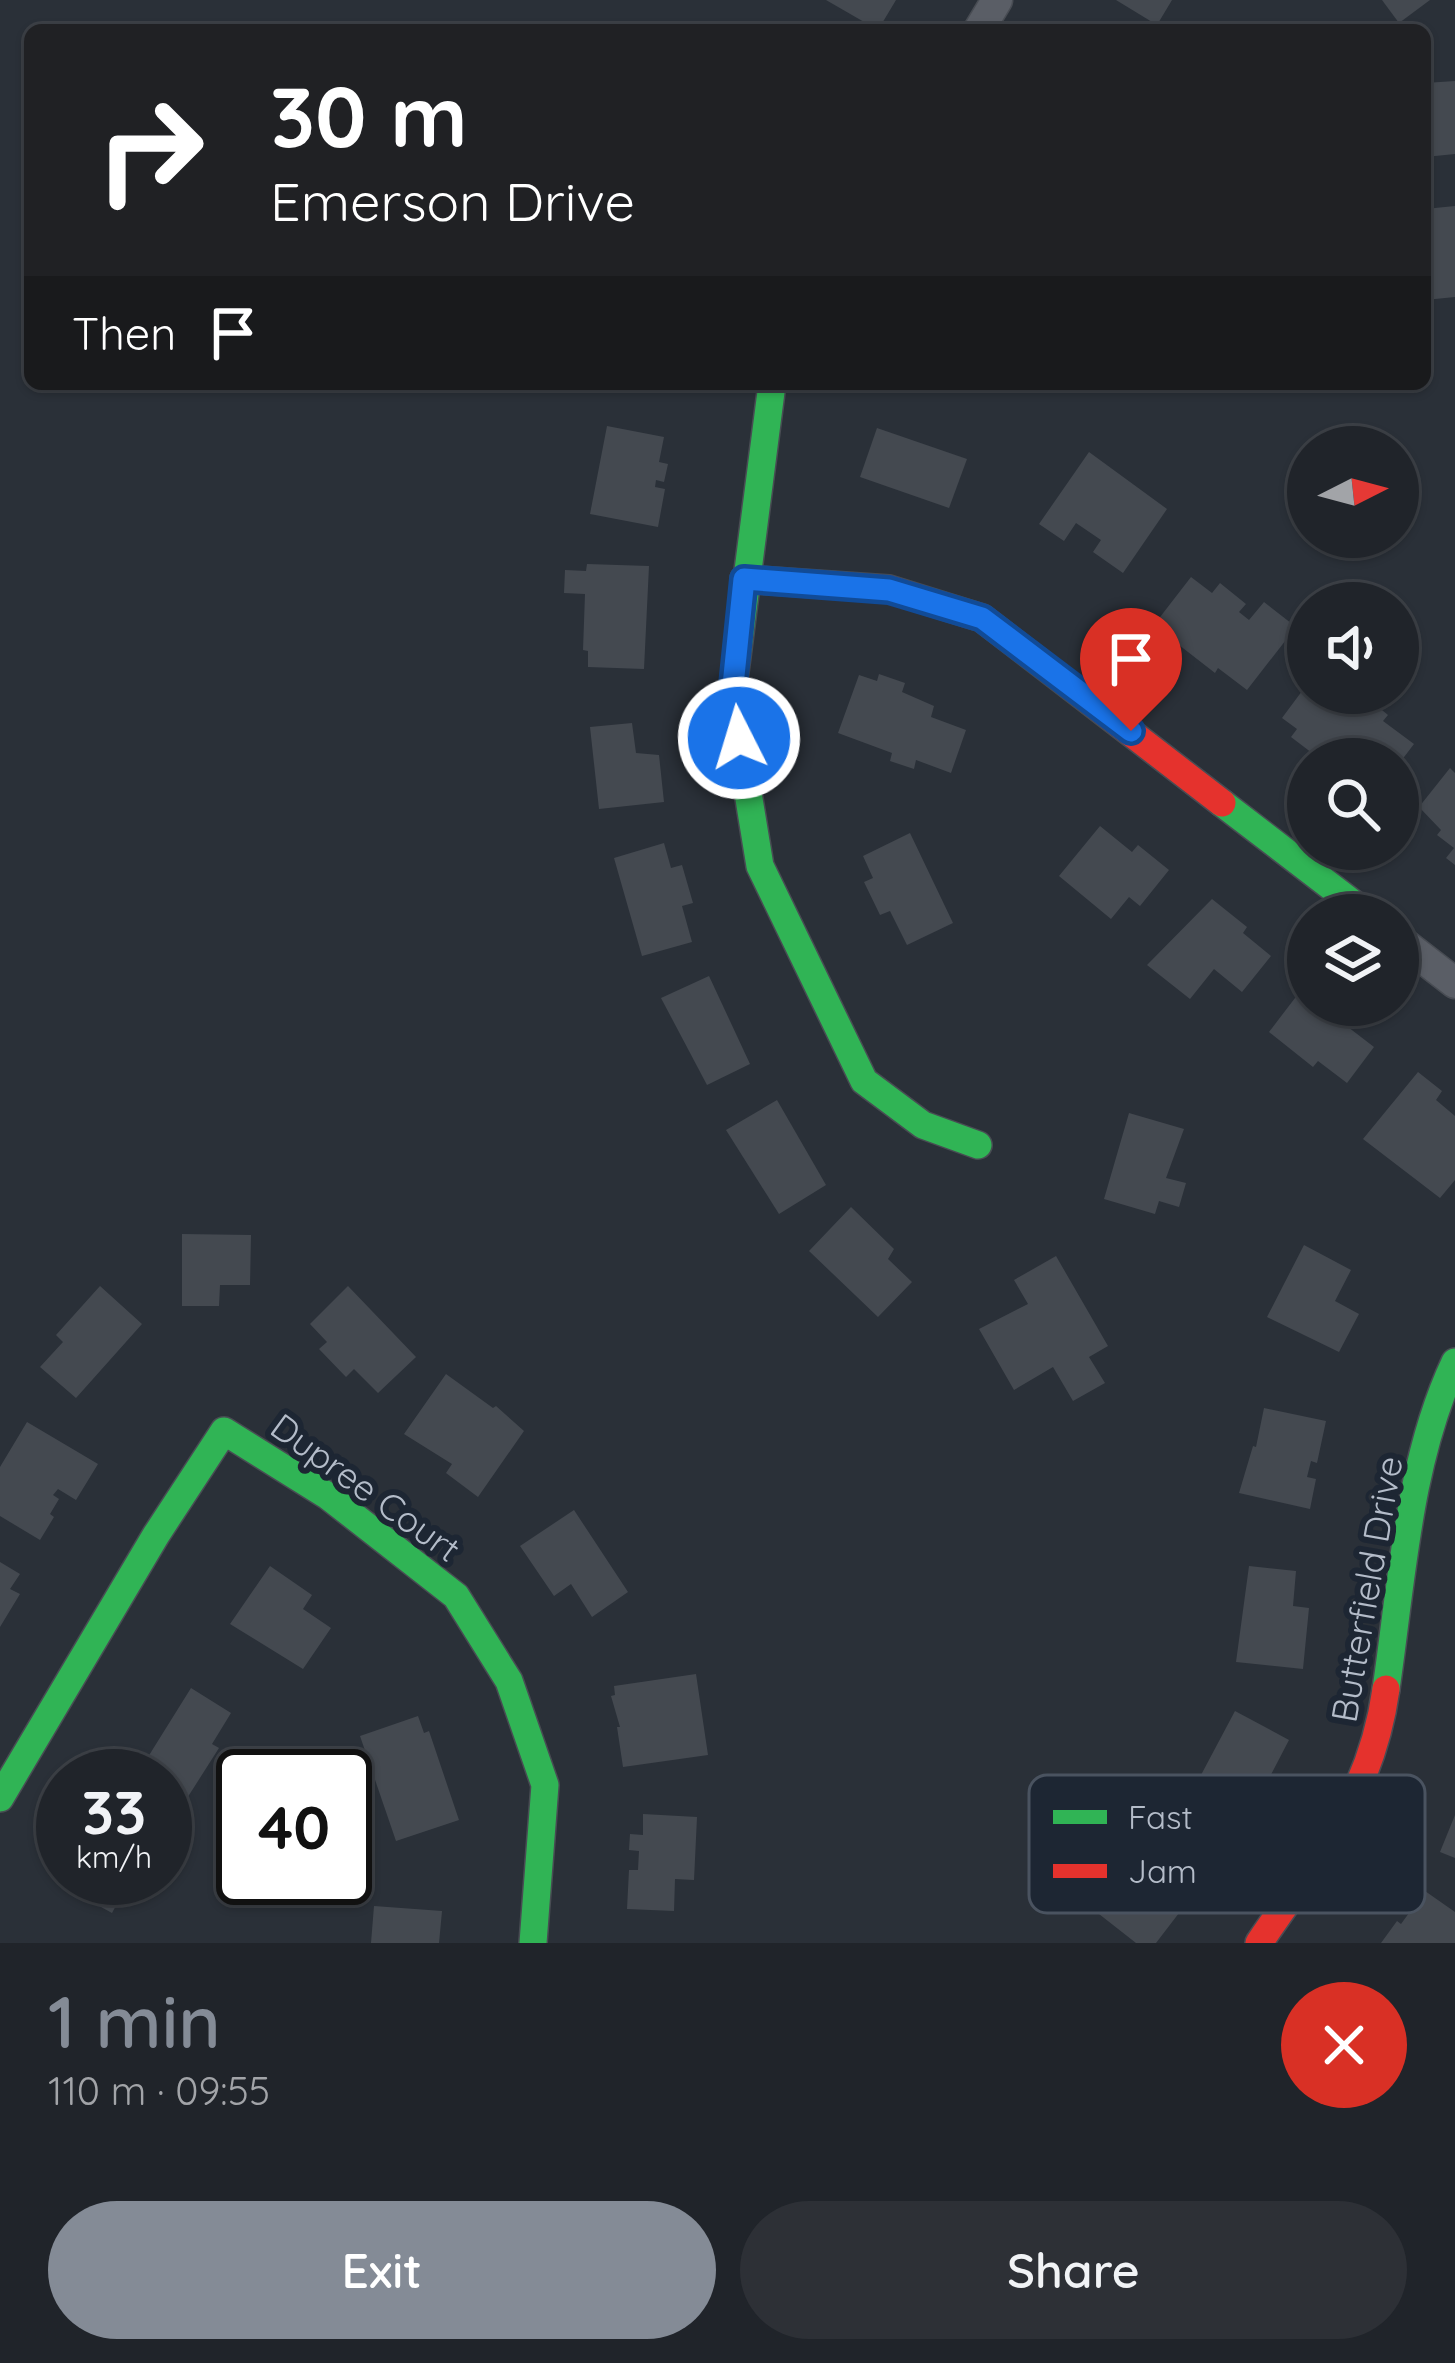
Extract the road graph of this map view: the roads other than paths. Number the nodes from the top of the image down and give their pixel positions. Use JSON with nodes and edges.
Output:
{"nodes":[{"id":1,"x":771,"y":390,"type":"edge"},
{"id":2,"x":744,"y":579,"type":"junction"},
{"id":3,"x":1340,"y":894,"type":"edge"},
{"id":4,"x":1419,"y":955,"type":"edge"},
{"id":5,"x":1455,"y":983,"type":"edge"},
{"id":6,"x":977,"y":1145,"type":"dead end"},
{"id":7,"x":1455,"y":1362,"type":"edge"},
{"id":8,"x":1365,"y":1775,"type":"edge"},
{"id":9,"x":0,"y":1798,"type":"edge"},
{"id":10,"x":1279,"y":1913,"type":"edge"},
{"id":11,"x":533,"y":1943,"type":"edge"},
{"id":12,"x":1259,"y":1943,"type":"edge"}],
"edges":[{"from":1,"to":2,"type":"street"},
{"from":2,"to":3,"type":"street"},
{"from":2,"to":6,"type":"street"},
{"from":4,"to":5,"type":"street"},
{"from":7,"to":8,"type":"street","name":"Butterfield Drive"},
{"from":9,"to":11,"type":"street","name":"Dupree Court"},
{"from":10,"to":12,"type":"street","name":"Butterfield Drive"}]}
